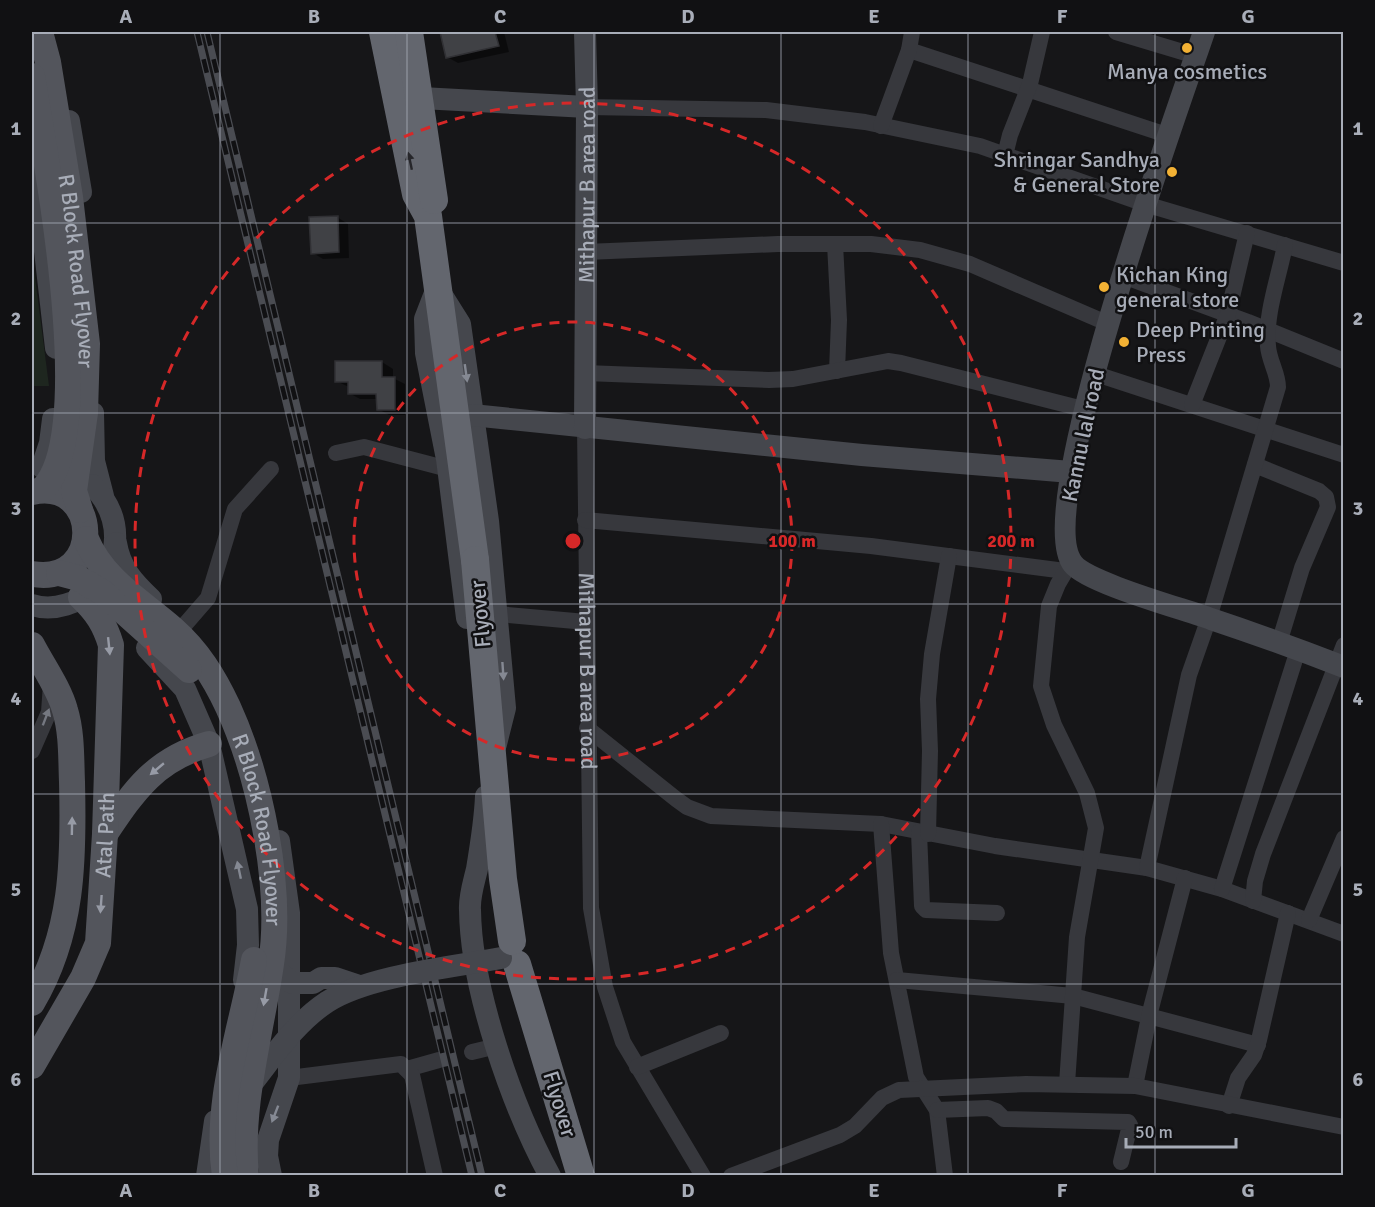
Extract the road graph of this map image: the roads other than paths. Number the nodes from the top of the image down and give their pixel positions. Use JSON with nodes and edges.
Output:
{"nodes":[{"id":1,"x":40,"y":32,"type":"edge"},
{"id":2,"x":51,"y":32,"type":"edge"},
{"id":3,"x":383,"y":32,"type":"edge"},
{"id":4,"x":409,"y":32,"type":"edge"},
{"id":5,"x":585,"y":32,"type":"edge"},
{"id":6,"x":912,"y":32,"type":"edge"},
{"id":7,"x":1042,"y":32,"type":"edge"},
{"id":8,"x":1116,"y":32,"type":"edge"},
{"id":9,"x":1204,"y":32,"type":"edge"},
{"id":10,"x":909,"y":50,"type":"junction"},
{"id":11,"x":1196,"y":56,"type":"junction"},
{"id":12,"x":32,"y":76,"type":"edge"},
{"id":13,"x":1029,"y":88,"type":"junction"},
{"id":14,"x":409,"y":98,"type":"junction"},
{"id":15,"x":587,"y":107,"type":"junction"},
{"id":16,"x":882,"y":126,"type":"junction"},
{"id":17,"x":32,"y":131,"type":"edge"},
{"id":18,"x":1167,"y":135,"type":"junction"},
{"id":19,"x":1005,"y":155,"type":"junction"},
{"id":20,"x":1145,"y":204,"type":"junction"},
{"id":21,"x":1247,"y":233,"type":"junction"},
{"id":22,"x":835,"y":244,"type":"junction"},
{"id":23,"x":1286,"y":245,"type":"junction"},
{"id":24,"x":586,"y":252,"type":"junction"},
{"id":25,"x":1342,"y":258,"type":"edge"},
{"id":26,"x":1123,"y":276,"type":"junction"},
{"id":27,"x":437,"y":288,"type":"junction"},
{"id":28,"x":1228,"y":314,"type":"junction"},
{"id":29,"x":1109,"y":324,"type":"junction"},
{"id":30,"x":1269,"y":330,"type":"junction"},
{"id":31,"x":1344,"y":361,"type":"edge"},
{"id":32,"x":837,"y":371,"type":"junction"},
{"id":33,"x":585,"y":373,"type":"junction"},
{"id":34,"x":1096,"y":374,"type":"junction"},
{"id":35,"x":1192,"y":405,"type":"junction"},
{"id":36,"x":1087,"y":410,"type":"junction"},
{"id":37,"x":472,"y":415,"type":"junction"},
{"id":38,"x":585,"y":428,"type":"junction"},
{"id":39,"x":1266,"y":428,"type":"junction"},
{"id":40,"x":336,"y":453,"type":"dead end"},
{"id":41,"x":1344,"y":455,"type":"edge"},
{"id":42,"x":1255,"y":465,"type":"junction"},
{"id":43,"x":271,"y":469,"type":"dead end"},
{"id":44,"x":448,"y":469,"type":"junction"},
{"id":45,"x":1071,"y":472,"type":"junction"},
{"id":46,"x":37,"y":480,"type":"edge"},
{"id":47,"x":103,"y":496,"type":"junction"},
{"id":48,"x":80,"y":510,"type":"junction"},
{"id":49,"x":585,"y":520,"type":"junction"},
{"id":50,"x":86,"y":539,"type":"junction"},
{"id":51,"x":116,"y":543,"type":"junction"},
{"id":52,"x":949,"y":556,"type":"junction"},
{"id":53,"x":1068,"y":566,"type":"junction"},
{"id":54,"x":59,"y":573,"type":"junction"},
{"id":55,"x":32,"y":574,"type":"edge"},
{"id":56,"x":85,"y":596,"type":"junction"},
{"id":57,"x":32,"y":606,"type":"edge"},
{"id":58,"x":498,"y":614,"type":"junction"},
{"id":59,"x":1209,"y":618,"type":"junction"},
{"id":60,"x":586,"y":622,"type":"junction"},
{"id":61,"x":182,"y":628,"type":"junction"},
{"id":62,"x":32,"y":645,"type":"edge"},
{"id":63,"x":1288,"y":646,"type":"junction"},
{"id":64,"x":1341,"y":659,"type":"edge"},
{"id":65,"x":51,"y":681,"type":"junction"},
{"id":66,"x":587,"y":728,"type":"junction"},
{"id":67,"x":210,"y":744,"type":"junction"},
{"id":68,"x":32,"y":751,"type":"edge"},
{"id":69,"x":487,"y":777,"type":"junction"},
{"id":70,"x":270,"y":800,"type":"junction"},
{"id":71,"x":226,"y":810,"type":"junction"},
{"id":72,"x":881,"y":824,"type":"junction"},
{"id":73,"x":923,"y":833,"type":"junction"},
{"id":74,"x":105,"y":834,"type":"junction"},
{"id":75,"x":1344,"y":838,"type":"edge"},
{"id":76,"x":1089,"y":859,"type":"junction"},
{"id":77,"x":1147,"y":868,"type":"junction"},
{"id":78,"x":1185,"y":878,"type":"junction"},
{"id":79,"x":1222,"y":889,"type":"junction"},
{"id":80,"x":1253,"y":901,"type":"junction"},
{"id":81,"x":997,"y":913,"type":"dead end"},
{"id":82,"x":1288,"y":913,"type":"junction"},
{"id":83,"x":1309,"y":920,"type":"junction"},
{"id":84,"x":1344,"y":934,"type":"edge"},
{"id":85,"x":510,"y":954,"type":"junction"},
{"id":86,"x":271,"y":965,"type":"junction"},
{"id":87,"x":897,"y":980,"type":"junction"},
{"id":88,"x":359,"y":986,"type":"junction"},
{"id":89,"x":1073,"y":996,"type":"junction"},
{"id":90,"x":32,"y":1003,"type":"edge"},
{"id":91,"x":1149,"y":1017,"type":"junction"},
{"id":92,"x":721,"y":1033,"type":"dead end"},
{"id":93,"x":1258,"y":1045,"type":"junction"},
{"id":94,"x":497,"y":1046,"type":"junction"},
{"id":95,"x":472,"y":1052,"type":"dead end"},
{"id":96,"x":439,"y":1060,"type":"dead end"},
{"id":97,"x":32,"y":1066,"type":"edge"},
{"id":98,"x":637,"y":1067,"type":"junction"},
{"id":99,"x":407,"y":1069,"type":"junction"},
{"id":100,"x":289,"y":1078,"type":"junction"},
{"id":101,"x":1067,"y":1084,"type":"junction"},
{"id":102,"x":250,"y":1086,"type":"junction"},
{"id":103,"x":1135,"y":1086,"type":"junction"},
{"id":104,"x":921,"y":1088,"type":"junction"},
{"id":105,"x":1229,"y":1106,"type":"junction"},
{"id":106,"x":938,"y":1110,"type":"junction"},
{"id":107,"x":1344,"y":1127,"type":"edge"},
{"id":108,"x":213,"y":1132,"type":"junction"},
{"id":109,"x":268,"y":1143,"type":"junction"},
{"id":110,"x":1121,"y":1162,"type":"dead end"},
{"id":111,"x":207,"y":1175,"type":"edge"},
{"id":112,"x":225,"y":1176,"type":"edge"},
{"id":113,"x":246,"y":1176,"type":"edge"},
{"id":114,"x":271,"y":1176,"type":"edge"},
{"id":115,"x":435,"y":1176,"type":"edge"},
{"id":116,"x":550,"y":1176,"type":"edge"},
{"id":117,"x":582,"y":1176,"type":"edge"},
{"id":118,"x":703,"y":1176,"type":"edge"},
{"id":119,"x":731,"y":1176,"type":"edge"},
{"id":120,"x":945,"y":1176,"type":"edge"}],
"edges":[{"from":1,"to":48,"type":"main road","name":"R Block Road Flyover","bridge":true},
{"from":2,"to":47,"type":"street"},
{"from":3,"to":14,"type":"highway"},
{"from":4,"to":14,"type":"highway"},
{"from":5,"to":15,"type":"street","name":"Mithapur B area road"},
{"from":6,"to":10,"type":"street"},
{"from":7,"to":13,"type":"street"},
{"from":8,"to":11,"type":"street"},
{"from":9,"to":11,"type":"street","name":"Kannu lal road"},
{"from":10,"to":13,"type":"street"},
{"from":10,"to":16,"type":"street"},
{"from":11,"to":18,"type":"street","name":"Kannu lal road"},
{"from":12,"to":46,"type":"main road","name":"R Block Road Flyover","bridge":true},
{"from":13,"to":18,"type":"street"},
{"from":13,"to":19,"type":"street"},
{"from":14,"to":15,"type":"street"},
{"from":14,"to":27,"type":"highway","name":"Flyover"},
{"from":15,"to":16,"type":"street"},
{"from":15,"to":24,"type":"street","name":"Mithapur B area road"},
{"from":16,"to":19,"type":"street"},
{"from":17,"to":46,"type":"street"},
{"from":18,"to":20,"type":"street","name":"Kannu lal road"},
{"from":19,"to":20,"type":"street"},
{"from":20,"to":21,"type":"street"},
{"from":20,"to":26,"type":"street","name":"Kannu lal road"},
{"from":21,"to":23,"type":"street"},
{"from":21,"to":28,"type":"street"},
{"from":22,"to":24,"type":"street"},
{"from":22,"to":29,"type":"street"},
{"from":22,"to":32,"type":"street"},
{"from":23,"to":25,"type":"street"},
{"from":23,"to":30,"type":"street"},
{"from":24,"to":33,"type":"street","name":"Mithapur B area road"},
{"from":26,"to":28,"type":"street"},
{"from":26,"to":29,"type":"street","name":"Kannu lal road"},
{"from":27,"to":37,"type":"street","one_way":true},
{"from":27,"to":44,"type":"street"},
{"from":27,"to":85,"type":"highway","name":"Flyover","bridge":true},
{"from":28,"to":30,"type":"street"},
{"from":28,"to":35,"type":"street"},
{"from":29,"to":34,"type":"street","name":"Kannu lal road"},
{"from":30,"to":31,"type":"street"},
{"from":30,"to":39,"type":"street"},
{"from":32,"to":33,"type":"street"},
{"from":32,"to":36,"type":"street"},
{"from":33,"to":38,"type":"street","name":"Mithapur B area road"},
{"from":34,"to":35,"type":"street"},
{"from":34,"to":36,"type":"street","name":"Kannu lal road"},
{"from":35,"to":39,"type":"street"},
{"from":36,"to":45,"type":"street","name":"Kannu lal road"},
{"from":37,"to":38,"type":"street"},
{"from":37,"to":58,"type":"street"},
{"from":38,"to":45,"type":"street"},
{"from":38,"to":49,"type":"street","name":"Mithapur B area road"},
{"from":39,"to":41,"type":"street"},
{"from":39,"to":42,"type":"street"},
{"from":40,"to":44,"type":"street"},
{"from":42,"to":59,"type":"street"},
{"from":42,"to":63,"type":"street"},
{"from":43,"to":61,"type":"street"},
{"from":44,"to":69,"type":"street"},
{"from":45,"to":53,"type":"street","name":"Kannu lal road"},
{"from":46,"to":47,"type":"street"},
{"from":46,"to":48,"type":"main road","bridge":true},
{"from":47,"to":51,"type":"street"},
{"from":48,"to":50,"type":"main road","name":"R Block Road Flyover"},
{"from":49,"to":52,"type":"street"},
{"from":49,"to":60,"type":"street","name":"Mithapur B area road"},
{"from":50,"to":54,"type":"main road"},
{"from":50,"to":86,"type":"main road","name":"R Block Road Flyover","bridge":true},
{"from":51,"to":56,"type":"street"},
{"from":51,"to":61,"type":"street"},
{"from":52,"to":53,"type":"street"},
{"from":52,"to":73,"type":"street"},
{"from":53,"to":59,"type":"street"},
{"from":53,"to":76,"type":"street"},
{"from":54,"to":55,"type":"main road","name":"R Block Road Flyover"},
{"from":54,"to":112,"type":"main road","name":"R Block Road Flyover","bridge":true},
{"from":56,"to":57,"type":"street"},
{"from":56,"to":67,"type":"street"},
{"from":56,"to":74,"type":"main road","name":"Atal Path","one_way":true},
{"from":58,"to":60,"type":"street"},
{"from":58,"to":69,"type":"street","one_way":true},
{"from":59,"to":63,"type":"street"},
{"from":59,"to":77,"type":"street"},
{"from":60,"to":66,"type":"street","name":"Mithapur B area road"},
{"from":61,"to":70,"type":"street"},
{"from":62,"to":65,"type":"main road","name":"Atal Path"},
{"from":63,"to":64,"type":"street"},
{"from":63,"to":79,"type":"street"},
{"from":64,"to":80,"type":"street"},
{"from":68,"to":65,"type":"street","one_way":true},
{"from":90,"to":65,"type":"main road","name":"Atal Path","one_way":true},
{"from":66,"to":72,"type":"street"},
{"from":66,"to":98,"type":"street","name":"Mithapur B area road"},
{"from":67,"to":71,"type":"street"},
{"from":67,"to":74,"type":"main road","one_way":true},
{"from":69,"to":94,"type":"street"},
{"from":70,"to":71,"type":"street"},
{"from":70,"to":100,"type":"street"},
{"from":108,"to":71,"type":"street","one_way":true},
{"from":72,"to":73,"type":"street"},
{"from":72,"to":87,"type":"street"},
{"from":73,"to":76,"type":"street"},
{"from":73,"to":81,"type":"street"},
{"from":74,"to":97,"type":"main road","name":"Atal Path","one_way":true},
{"from":75,"to":83,"type":"street"},
{"from":76,"to":77,"type":"street"},
{"from":76,"to":89,"type":"street"},
{"from":77,"to":78,"type":"street"},
{"from":78,"to":79,"type":"street"},
{"from":78,"to":91,"type":"street"},
{"from":79,"to":80,"type":"street"},
{"from":80,"to":82,"type":"street"},
{"from":82,"to":83,"type":"street"},
{"from":82,"to":93,"type":"street"},
{"from":83,"to":84,"type":"street"},
{"from":85,"to":88,"type":"street","bridge":true},
{"from":85,"to":117,"type":"highway","name":"Flyover"},
{"from":86,"to":88,"type":"street","bridge":true},
{"from":86,"to":102,"type":"main road","name":"R Block Road Flyover","one_way":true,"bridge":true},
{"from":87,"to":89,"type":"street"},
{"from":87,"to":104,"type":"street"},
{"from":88,"to":102,"type":"street","bridge":true},
{"from":89,"to":91,"type":"street"},
{"from":89,"to":101,"type":"street"},
{"from":91,"to":93,"type":"street"},
{"from":91,"to":103,"type":"street"},
{"from":92,"to":98,"type":"street"},
{"from":93,"to":105,"type":"street"},
{"from":94,"to":95,"type":"street"},
{"from":94,"to":116,"type":"street"},
{"from":96,"to":99,"type":"street"},
{"from":98,"to":118,"type":"street","name":"Mithapur B area road"},
{"from":99,"to":100,"type":"street"},
{"from":99,"to":115,"type":"street"},
{"from":100,"to":109,"type":"street","one_way":true},
{"from":101,"to":103,"type":"street"},
{"from":101,"to":104,"type":"street"},
{"from":102,"to":113,"type":"main road","name":"R Block Road Flyover","bridge":true},
{"from":103,"to":105,"type":"street"},
{"from":104,"to":106,"type":"street"},
{"from":104,"to":119,"type":"street"},
{"from":105,"to":107,"type":"street"},
{"from":106,"to":110,"type":"street"},
{"from":106,"to":120,"type":"street"},
{"from":108,"to":109,"type":"street"},
{"from":108,"to":111,"type":"street"},
{"from":109,"to":114,"type":"street"}]}
